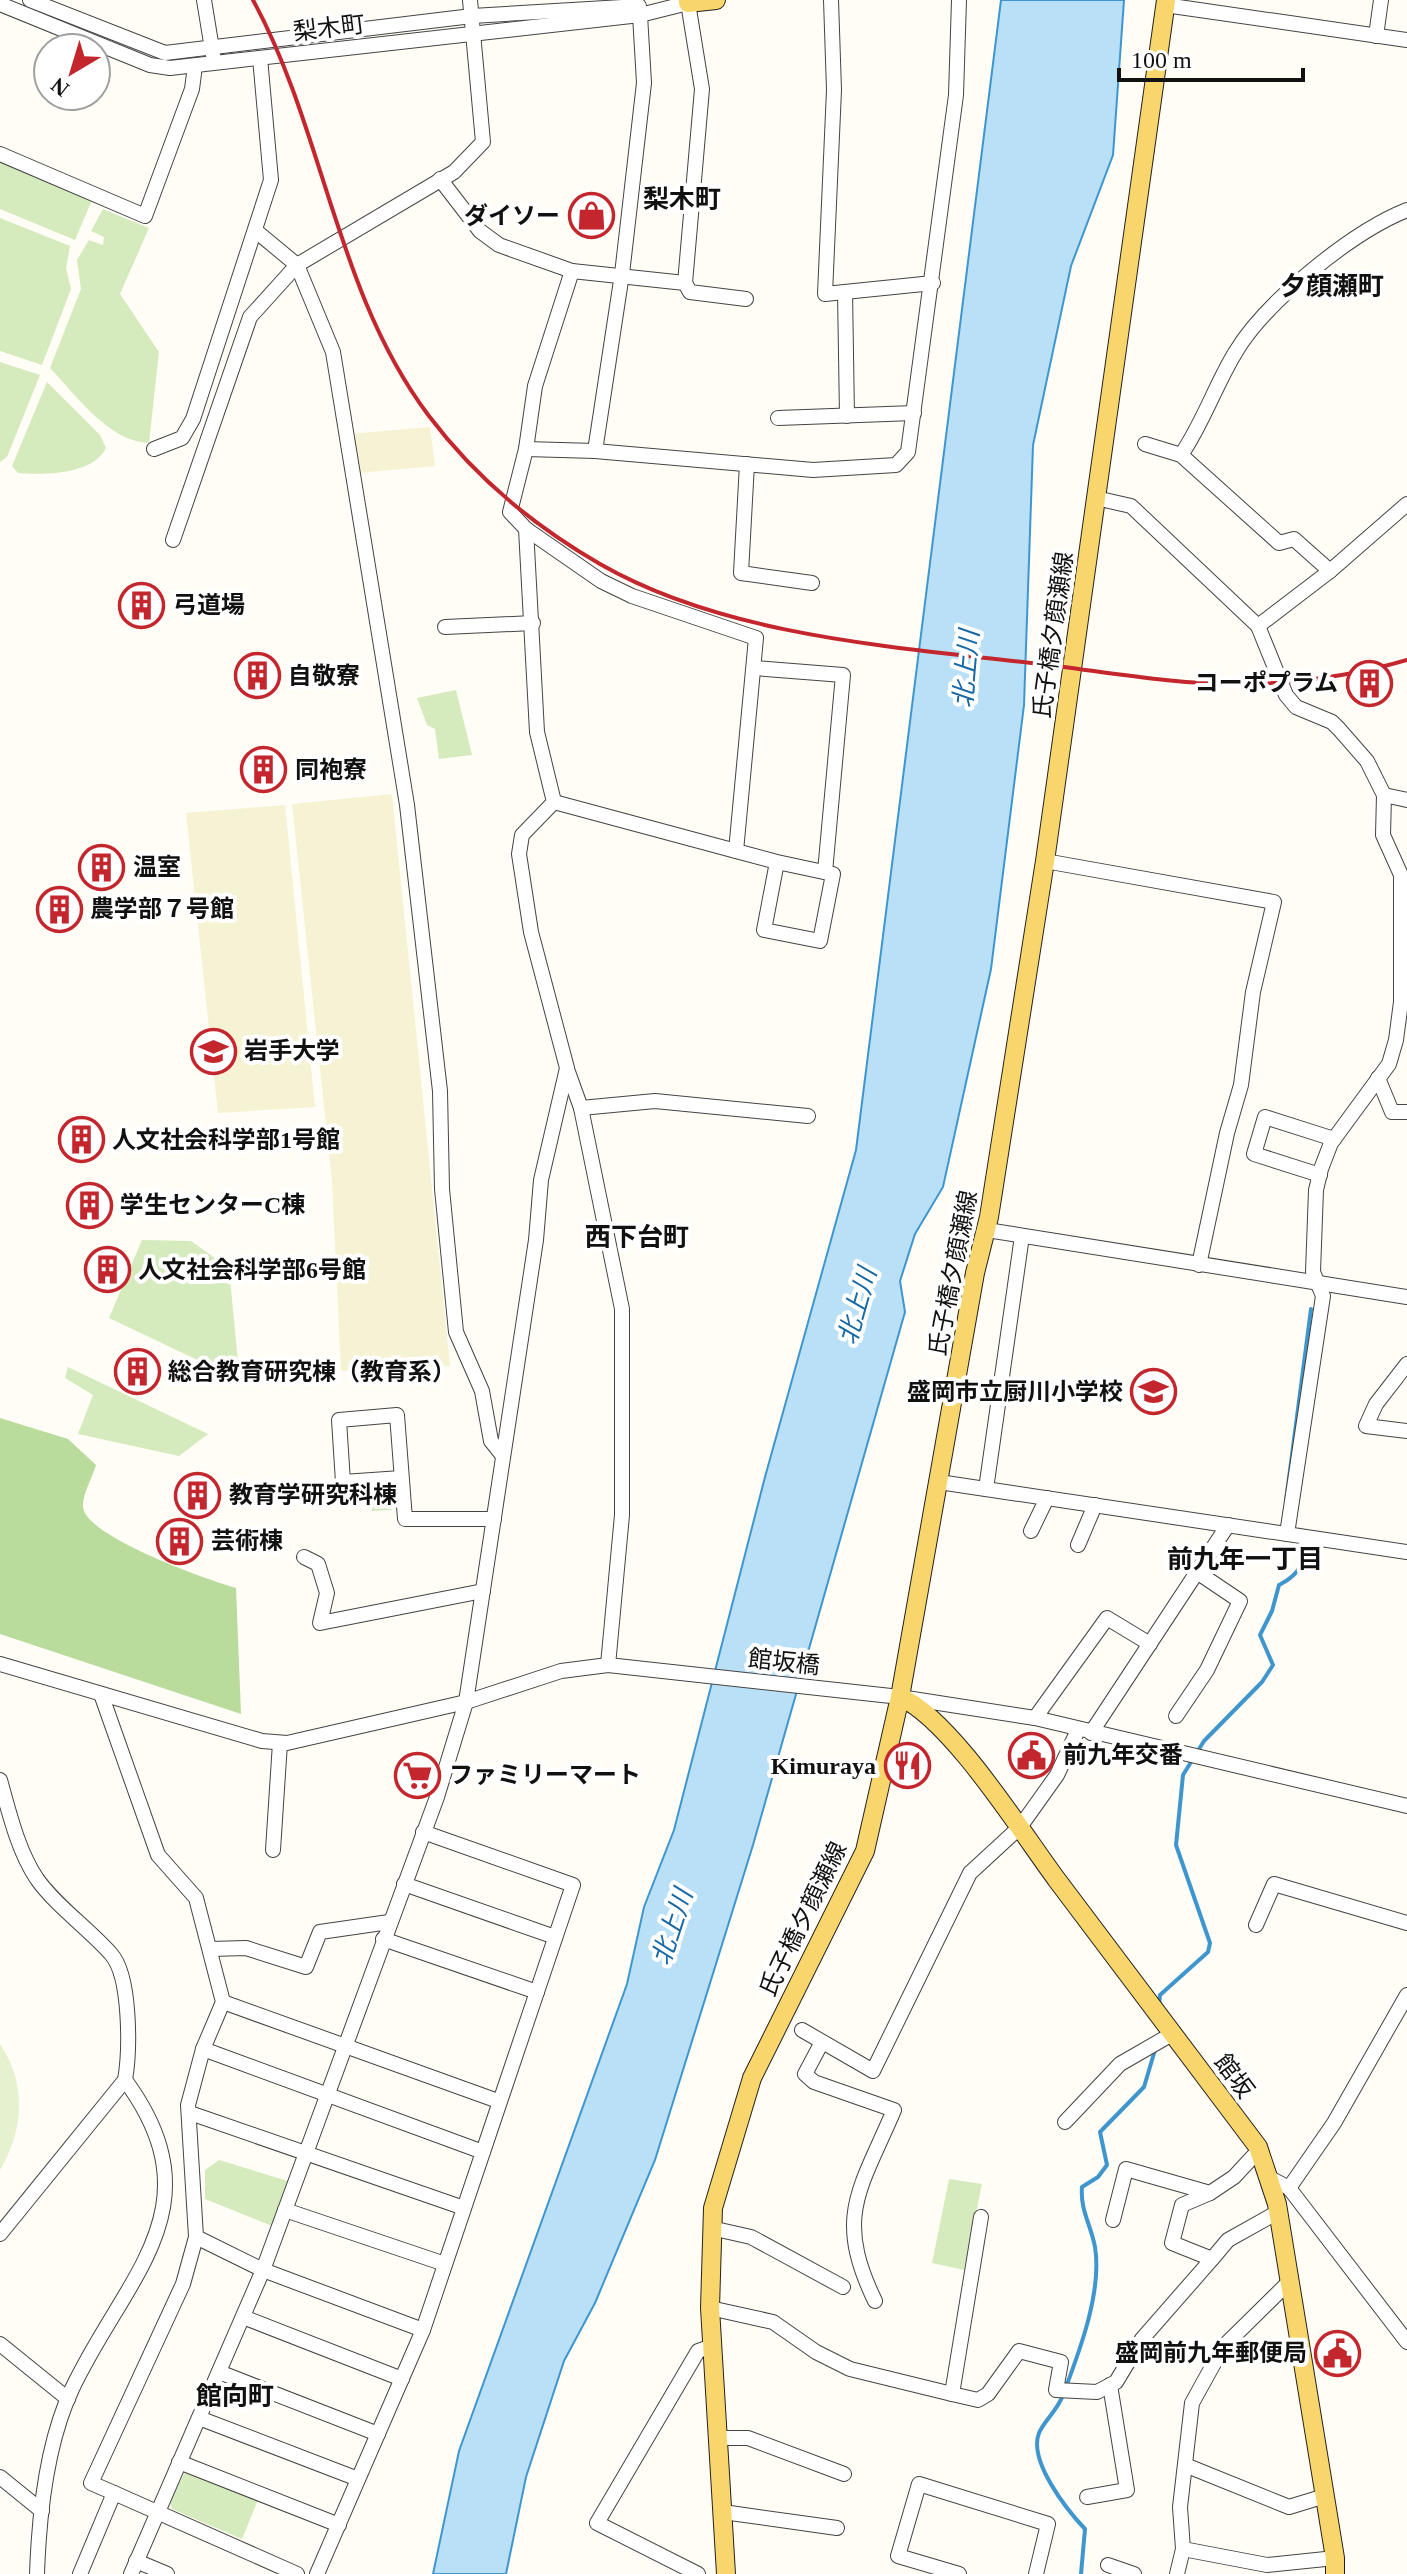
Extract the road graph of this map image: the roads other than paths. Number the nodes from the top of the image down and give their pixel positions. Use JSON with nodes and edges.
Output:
{"nodes":[{"id":1,"x":30,"y":0,"type":"edge"},
{"id":2,"x":204,"y":0,"type":"edge"},
{"id":3,"x":470,"y":0,"type":"edge"},
{"id":4,"x":716,"y":0,"type":"edge"},
{"id":5,"x":831,"y":0,"type":"edge"},
{"id":6,"x":959,"y":0,"type":"edge"},
{"id":7,"x":1381,"y":0,"type":"edge"},
{"id":8,"x":688,"y":2,"type":"edge"},
{"id":9,"x":1165,"y":2,"type":"edge"},
{"id":10,"x":0,"y":4,"type":"edge"},
{"id":11,"x":640,"y":15,"type":"junction"},
{"id":12,"x":472,"y":16,"type":"junction"},
{"id":13,"x":474,"y":35,"type":"junction"},
{"id":14,"x":1376,"y":36,"type":"junction"},
{"id":15,"x":1407,"y":40,"type":"edge"},
{"id":16,"x":212,"y":47,"type":"junction"},
{"id":17,"x":260,"y":58,"type":"junction"},
{"id":18,"x":215,"y":63,"type":"junction"},
{"id":19,"x":195,"y":66,"type":"junction"},
{"id":20,"x":0,"y":154,"type":"edge"},
{"id":21,"x":440,"y":179,"type":"junction"},
{"id":22,"x":1407,"y":210,"type":"edge"},
{"id":23,"x":257,"y":232,"type":"junction"},
{"id":24,"x":297,"y":265,"type":"junction"},
{"id":25,"x":572,"y":271,"type":"junction"},
{"id":26,"x":622,"y":274,"type":"junction"},
{"id":27,"x":685,"y":283,"type":"junction"},
{"id":28,"x":933,"y":283,"type":"junction"},
{"id":29,"x":845,"y":292,"type":"junction"},
{"id":30,"x":746,"y":299,"type":"dead end"},
{"id":31,"x":914,"y":413,"type":"junction"},
{"id":32,"x":847,"y":416,"type":"junction"},
{"id":33,"x":778,"y":418,"type":"dead end"},
{"id":34,"x":1145,"y":444,"type":"dead end"},
{"id":35,"x":154,"y":449,"type":"dead end"},
{"id":36,"x":526,"y":449,"type":"junction"},
{"id":37,"x":595,"y":451,"type":"junction"},
{"id":38,"x":1181,"y":455,"type":"junction"},
{"id":39,"x":747,"y":464,"type":"junction"},
{"id":40,"x":1096,"y":498,"type":"junction"},
{"id":41,"x":1407,"y":504,"type":"edge"},
{"id":42,"x":526,"y":529,"type":"junction"},
{"id":43,"x":173,"y":540,"type":"dead end"},
{"id":44,"x":1330,"y":571,"type":"junction"},
{"id":45,"x":812,"y":583,"type":"dead end"},
{"id":46,"x":533,"y":623,"type":"junction"},
{"id":47,"x":1258,"y":626,"type":"junction"},
{"id":48,"x":445,"y":627,"type":"dead end"},
{"id":49,"x":754,"y":668,"type":"junction"},
{"id":50,"x":1384,"y":795,"type":"junction"},
{"id":51,"x":1407,"y":800,"type":"edge"},
{"id":52,"x":554,"y":802,"type":"junction"},
{"id":53,"x":736,"y":851,"type":"junction"},
{"id":54,"x":1045,"y":861,"type":"junction"},
{"id":55,"x":777,"y":862,"type":"junction"},
{"id":56,"x":825,"y":872,"type":"junction"},
{"id":57,"x":567,"y":1068,"type":"junction"},
{"id":58,"x":1378,"y":1078,"type":"junction"},
{"id":59,"x":581,"y":1108,"type":"junction"},
{"id":60,"x":1407,"y":1112,"type":"edge"},
{"id":61,"x":808,"y":1116,"type":"dead end"},
{"id":62,"x":1334,"y":1139,"type":"junction"},
{"id":63,"x":1320,"y":1175,"type":"junction"},
{"id":64,"x":987,"y":1230,"type":"junction"},
{"id":65,"x":1022,"y":1236,"type":"junction"},
{"id":66,"x":1199,"y":1265,"type":"junction"},
{"id":67,"x":1319,"y":1285,"type":"junction"},
{"id":68,"x":1407,"y":1297,"type":"edge"},
{"id":69,"x":1407,"y":1364,"type":"edge"},
{"id":70,"x":1407,"y":1431,"type":"edge"},
{"id":71,"x":503,"y":1456,"type":"junction"},
{"id":72,"x":401,"y":1478,"type":"junction"},
{"id":73,"x":939,"y":1482,"type":"junction"},
{"id":74,"x":986,"y":1489,"type":"junction"},
{"id":75,"x":1047,"y":1498,"type":"junction"},
{"id":76,"x":1095,"y":1505,"type":"junction"},
{"id":77,"x":494,"y":1519,"type":"junction"},
{"id":78,"x":1228,"y":1525,"type":"junction"},
{"id":79,"x":1031,"y":1531,"type":"dead end"},
{"id":80,"x":1287,"y":1534,"type":"junction"},
{"id":81,"x":1078,"y":1545,"type":"dead end"},
{"id":82,"x":1407,"y":1552,"type":"edge"},
{"id":83,"x":304,"y":1557,"type":"dead end"},
{"id":84,"x":1197,"y":1572,"type":"junction"},
{"id":85,"x":483,"y":1591,"type":"junction"},
{"id":86,"x":1150,"y":1644,"type":"junction"},
{"id":87,"x":0,"y":1664,"type":"edge"},
{"id":88,"x":608,"y":1665,"type":"junction"},
{"id":89,"x":0,"y":1671,"type":"edge"},
{"id":90,"x":101,"y":1694,"type":"junction"},
{"id":91,"x":900,"y":1697,"type":"junction"},
{"id":92,"x":466,"y":1702,"type":"junction"},
{"id":93,"x":1176,"y":1716,"type":"dead end"},
{"id":94,"x":1035,"y":1718,"type":"junction"},
{"id":95,"x":1085,"y":1732,"type":"junction"},
{"id":96,"x":280,"y":1743,"type":"junction"},
{"id":97,"x":0,"y":1780,"type":"edge"},
{"id":98,"x":1407,"y":1806,"type":"edge"},
{"id":99,"x":1020,"y":1827,"type":"junction"},
{"id":100,"x":423,"y":1832,"type":"junction"},
{"id":101,"x":273,"y":1850,"type":"dead end"},
{"id":102,"x":404,"y":1884,"type":"junction"},
{"id":103,"x":389,"y":1922,"type":"junction"},
{"id":104,"x":1407,"y":1923,"type":"edge"},
{"id":105,"x":1256,"y":1925,"type":"dead end"},
{"id":106,"x":555,"y":1937,"type":"junction"},
{"id":107,"x":383,"y":1939,"type":"junction"},
{"id":108,"x":210,"y":1949,"type":"junction"},
{"id":109,"x":537,"y":1992,"type":"junction"},
{"id":110,"x":1407,"y":1995,"type":"edge"},
{"id":111,"x":223,"y":2002,"type":"junction"},
{"id":112,"x":1168,"y":2028,"type":"junction"},
{"id":113,"x":802,"y":2030,"type":"dead end"},
{"id":114,"x":822,"y":2042,"type":"junction"},
{"id":115,"x":345,"y":2046,"type":"junction"},
{"id":116,"x":203,"y":2049,"type":"junction"},
{"id":117,"x":125,"y":2080,"type":"junction"},
{"id":118,"x":327,"y":2095,"type":"junction"},
{"id":119,"x":498,"y":2101,"type":"junction"},
{"id":120,"x":190,"y":2113,"type":"junction"},
{"id":121,"x":1065,"y":2122,"type":"dead end"},
{"id":122,"x":1259,"y":2150,"type":"junction"},
{"id":123,"x":306,"y":2152,"type":"junction"},
{"id":124,"x":483,"y":2152,"type":"junction"},
{"id":125,"x":1268,"y":2177,"type":"junction"},
{"id":126,"x":1289,"y":2188,"type":"junction"},
{"id":127,"x":1210,"y":2193,"type":"junction"},
{"id":128,"x":464,"y":2208,"type":"junction"},
{"id":129,"x":285,"y":2210,"type":"junction"},
{"id":130,"x":1278,"y":2212,"type":"junction"},
{"id":131,"x":981,"y":2217,"type":"dead end"},
{"id":132,"x":1113,"y":2220,"type":"dead end"},
{"id":133,"x":711,"y":2228,"type":"junction"},
{"id":134,"x":0,"y":2234,"type":"edge"},
{"id":135,"x":196,"y":2237,"type":"junction"},
{"id":136,"x":1212,"y":2259,"type":"junction"},
{"id":137,"x":445,"y":2264,"type":"junction"},
{"id":138,"x":263,"y":2270,"type":"junction"},
{"id":139,"x":1289,"y":2282,"type":"junction"},
{"id":140,"x":843,"y":2287,"type":"dead end"},
{"id":141,"x":875,"y":2301,"type":"dead end"},
{"id":142,"x":710,"y":2308,"type":"junction"},
{"id":143,"x":243,"y":2317,"type":"junction"},
{"id":144,"x":423,"y":2330,"type":"junction"},
{"id":145,"x":1407,"y":2342,"type":"edge"},
{"id":146,"x":0,"y":2344,"type":"edge"},
{"id":147,"x":712,"y":2346,"type":"junction"},
{"id":148,"x":219,"y":2372,"type":"junction"},
{"id":149,"x":402,"y":2379,"type":"junction"},
{"id":150,"x":1110,"y":2385,"type":"junction"},
{"id":151,"x":952,"y":2394,"type":"junction"},
{"id":152,"x":68,"y":2399,"type":"junction"},
{"id":153,"x":199,"y":2418,"type":"junction"},
{"id":154,"x":378,"y":2434,"type":"junction"},
{"id":155,"x":719,"y":2438,"type":"junction"},
{"id":156,"x":179,"y":2462,"type":"junction"},
{"id":157,"x":1185,"y":2465,"type":"junction"},
{"id":158,"x":844,"y":2474,"type":"dead end"},
{"id":159,"x":0,"y":2477,"type":"edge"},
{"id":160,"x":358,"y":2479,"type":"junction"},
{"id":161,"x":114,"y":2493,"type":"junction"},
{"id":162,"x":1325,"y":2496,"type":"junction"},
{"id":163,"x":1087,"y":2497,"type":"dead end"},
{"id":164,"x":42,"y":2511,"type":"junction"},
{"id":165,"x":723,"y":2512,"type":"junction"},
{"id":166,"x":157,"y":2514,"type":"junction"},
{"id":167,"x":339,"y":2525,"type":"junction"},
{"id":168,"x":837,"y":2528,"type":"dead end"},
{"id":169,"x":1183,"y":2549,"type":"junction"},
{"id":170,"x":1108,"y":2565,"type":"dead end"},
{"id":171,"x":1335,"y":2566,"type":"edge"},
{"id":172,"x":133,"y":2568,"type":"edge"},
{"id":173,"x":37,"y":2574,"type":"edge"},
{"id":174,"x":80,"y":2574,"type":"edge"},
{"id":175,"x":167,"y":2574,"type":"edge"},
{"id":176,"x":297,"y":2574,"type":"edge"},
{"id":177,"x":317,"y":2574,"type":"edge"},
{"id":178,"x":698,"y":2574,"type":"edge"},
{"id":179,"x":726,"y":2574,"type":"edge"},
{"id":180,"x":959,"y":2574,"type":"edge"},
{"id":181,"x":1036,"y":2574,"type":"edge"},
{"id":182,"x":1134,"y":2574,"type":"edge"},
{"id":183,"x":1177,"y":2574,"type":"edge"}],
"edges":[{"from":1,"to":16,"type":"street"},
{"from":2,"to":16,"type":"street"},
{"from":3,"to":12,"type":"street"},
{"from":4,"to":8,"type":"main road"},
{"from":5,"to":29,"type":"street"},
{"from":6,"to":28,"type":"street"},
{"from":7,"to":14,"type":"street"},
{"from":8,"to":11,"type":"street","name":"梨木町"},
{"from":8,"to":12,"type":"street"},
{"from":8,"to":27,"type":"street"},
{"from":9,"to":14,"type":"street"},
{"from":9,"to":40,"type":"main road","name":"氏子橋夕顔瀬線"},
{"from":10,"to":19,"type":"street","name":"梨木町"},
{"from":11,"to":13,"type":"street","name":"梨木町"},
{"from":11,"to":26,"type":"street"},
{"from":12,"to":13,"type":"street"},
{"from":12,"to":16,"type":"street"},
{"from":13,"to":17,"type":"street","name":"梨木町"},
{"from":13,"to":21,"type":"street"},
{"from":14,"to":15,"type":"street"},
{"from":16,"to":18,"type":"street"},
{"from":17,"to":18,"type":"street","name":"梨木町"},
{"from":17,"to":23,"type":"street"},
{"from":18,"to":19,"type":"street","name":"梨木町"},
{"from":19,"to":20,"type":"street"},
{"from":21,"to":24,"type":"street"},
{"from":21,"to":25,"type":"street"},
{"from":22,"to":38,"type":"street"},
{"from":23,"to":24,"type":"street"},
{"from":23,"to":35,"type":"street"},
{"from":24,"to":43,"type":"street"},
{"from":24,"to":71,"type":"street"},
{"from":25,"to":26,"type":"street"},
{"from":25,"to":36,"type":"street"},
{"from":26,"to":27,"type":"street"},
{"from":26,"to":37,"type":"street"},
{"from":27,"to":30,"type":"street"},
{"from":28,"to":29,"type":"street"},
{"from":28,"to":31,"type":"street"},
{"from":29,"to":32,"type":"street"},
{"from":31,"to":32,"type":"street"},
{"from":31,"to":39,"type":"street"},
{"from":32,"to":33,"type":"street"},
{"from":34,"to":38,"type":"street"},
{"from":36,"to":37,"type":"street"},
{"from":36,"to":42,"type":"street"},
{"from":37,"to":39,"type":"street"},
{"from":38,"to":44,"type":"street"},
{"from":39,"to":45,"type":"street"},
{"from":40,"to":47,"type":"street"},
{"from":40,"to":54,"type":"main road","name":"氏子橋夕顔瀬線"},
{"from":41,"to":44,"type":"street"},
{"from":42,"to":46,"type":"street"},
{"from":42,"to":49,"type":"street"},
{"from":44,"to":47,"type":"street"},
{"from":46,"to":48,"type":"street"},
{"from":46,"to":52,"type":"street"},
{"from":47,"to":50,"type":"street"},
{"from":49,"to":53,"type":"street"},
{"from":49,"to":56,"type":"street"},
{"from":50,"to":51,"type":"street"},
{"from":50,"to":58,"type":"street"},
{"from":52,"to":53,"type":"street"},
{"from":52,"to":57,"type":"street"},
{"from":53,"to":55,"type":"street"},
{"from":54,"to":64,"type":"main road","name":"氏子橋夕顔瀬線"},
{"from":54,"to":66,"type":"street"},
{"from":55,"to":56,"type":"street"},
{"from":55,"to":56,"type":"street"},
{"from":57,"to":59,"type":"street"},
{"from":57,"to":71,"type":"street"},
{"from":58,"to":60,"type":"street"},
{"from":58,"to":62,"type":"street"},
{"from":59,"to":61,"type":"street"},
{"from":59,"to":88,"type":"street"},
{"from":62,"to":63,"type":"street"},
{"from":62,"to":63,"type":"street"},
{"from":63,"to":67,"type":"street"},
{"from":64,"to":65,"type":"street"},
{"from":64,"to":73,"type":"main road","name":"氏子橋夕顔瀬線"},
{"from":65,"to":66,"type":"street"},
{"from":65,"to":74,"type":"street"},
{"from":66,"to":67,"type":"street"},
{"from":67,"to":68,"type":"street"},
{"from":67,"to":80,"type":"street"},
{"from":69,"to":70,"type":"street"},
{"from":71,"to":77,"type":"street"},
{"from":72,"to":72,"type":"street"},
{"from":72,"to":77,"type":"street"},
{"from":73,"to":74,"type":"street"},
{"from":73,"to":91,"type":"main road","name":"氏子橋夕顔瀬線"},
{"from":74,"to":75,"type":"street"},
{"from":75,"to":76,"type":"street"},
{"from":75,"to":79,"type":"street"},
{"from":76,"to":78,"type":"street"},
{"from":76,"to":81,"type":"street"},
{"from":77,"to":85,"type":"street"},
{"from":78,"to":80,"type":"street"},
{"from":78,"to":84,"type":"street"},
{"from":80,"to":82,"type":"street"},
{"from":83,"to":85,"type":"street"},
{"from":84,"to":86,"type":"street"},
{"from":84,"to":93,"type":"street"},
{"from":85,"to":92,"type":"street"},
{"from":86,"to":94,"type":"street"},
{"from":86,"to":95,"type":"street"},
{"from":87,"to":89,"type":"street"},
{"from":87,"to":90,"type":"street","name":"館坂橋"},
{"from":88,"to":91,"type":"street","name":"館坂橋"},
{"from":88,"to":92,"type":"street","name":"館坂橋"},
{"from":90,"to":96,"type":"street","name":"館坂橋"},
{"from":90,"to":108,"type":"street"},
{"from":91,"to":94,"type":"street","name":"館坂橋"},
{"from":91,"to":99,"type":"main road","name":"館坂"},
{"from":91,"to":133,"type":"main road","name":"氏子橋夕顔瀬線"},
{"from":92,"to":96,"type":"street","name":"館坂橋"},
{"from":92,"to":100,"type":"street"},
{"from":94,"to":95,"type":"street","name":"館坂橋"},
{"from":95,"to":98,"type":"street","name":"館坂橋"},
{"from":95,"to":99,"type":"street"},
{"from":96,"to":101,"type":"street"},
{"from":97,"to":117,"type":"street"},
{"from":99,"to":112,"type":"main road","name":"館坂"},
{"from":99,"to":114,"type":"street"},
{"from":100,"to":102,"type":"street"},
{"from":100,"to":106,"type":"street"},
{"from":102,"to":103,"type":"street"},
{"from":102,"to":106,"type":"street"},
{"from":103,"to":107,"type":"street"},
{"from":103,"to":108,"type":"street"},
{"from":104,"to":105,"type":"street"},
{"from":106,"to":109,"type":"street"},
{"from":107,"to":109,"type":"street"},
{"from":107,"to":115,"type":"street"},
{"from":108,"to":111,"type":"street"},
{"from":109,"to":119,"type":"street"},
{"from":110,"to":126,"type":"street"},
{"from":111,"to":115,"type":"street"},
{"from":111,"to":116,"type":"street"},
{"from":112,"to":121,"type":"street"},
{"from":112,"to":122,"type":"main road","name":"館坂"},
{"from":113,"to":114,"type":"street"},
{"from":114,"to":141,"type":"street"},
{"from":115,"to":118,"type":"street"},
{"from":115,"to":119,"type":"street"},
{"from":116,"to":118,"type":"street"},
{"from":116,"to":120,"type":"street"},
{"from":117,"to":134,"type":"street"},
{"from":117,"to":152,"type":"street"},
{"from":118,"to":123,"type":"street"},
{"from":118,"to":124,"type":"street"},
{"from":119,"to":124,"type":"street"},
{"from":120,"to":123,"type":"street"},
{"from":120,"to":135,"type":"street"},
{"from":122,"to":125,"type":"main road","name":"館坂"},
{"from":122,"to":127,"type":"street"},
{"from":123,"to":128,"type":"street"},
{"from":123,"to":129,"type":"street"},
{"from":124,"to":128,"type":"street"},
{"from":125,"to":126,"type":"street"},
{"from":125,"to":130,"type":"main road","name":"館坂"},
{"from":126,"to":145,"type":"street"},
{"from":127,"to":132,"type":"street"},
{"from":127,"to":136,"type":"street"},
{"from":128,"to":137,"type":"street"},
{"from":129,"to":137,"type":"street"},
{"from":129,"to":138,"type":"street"},
{"from":130,"to":136,"type":"street"},
{"from":130,"to":139,"type":"main road","name":"館坂"},
{"from":131,"to":151,"type":"street"},
{"from":133,"to":140,"type":"street"},
{"from":133,"to":142,"type":"main road","name":"氏子橋夕顔瀬線"},
{"from":135,"to":138,"type":"street"},
{"from":135,"to":161,"type":"street"},
{"from":136,"to":150,"type":"street"},
{"from":137,"to":144,"type":"street"},
{"from":138,"to":143,"type":"street"},
{"from":138,"to":144,"type":"street"},
{"from":139,"to":157,"type":"street"},
{"from":139,"to":162,"type":"main road","name":"館坂"},
{"from":142,"to":147,"type":"main road","name":"氏子橋夕顔瀬線"},
{"from":142,"to":151,"type":"street"},
{"from":143,"to":148,"type":"street"},
{"from":143,"to":149,"type":"street"},
{"from":144,"to":149,"type":"street"},
{"from":146,"to":152,"type":"street"},
{"from":147,"to":155,"type":"main road","name":"氏子橋夕顔瀬線"},
{"from":147,"to":178,"type":"street"},
{"from":148,"to":153,"type":"street"},
{"from":148,"to":154,"type":"street"},
{"from":149,"to":154,"type":"street"},
{"from":150,"to":151,"type":"street"},
{"from":150,"to":163,"type":"street"},
{"from":152,"to":164,"type":"street"},
{"from":153,"to":156,"type":"street"},
{"from":153,"to":160,"type":"street"},
{"from":154,"to":160,"type":"street"},
{"from":155,"to":158,"type":"street"},
{"from":155,"to":165,"type":"main road","name":"氏子橋夕顔瀬線"},
{"from":156,"to":166,"type":"street"},
{"from":156,"to":167,"type":"street"},
{"from":157,"to":162,"type":"street"},
{"from":157,"to":169,"type":"street"},
{"from":159,"to":164,"type":"street"},
{"from":160,"to":167,"type":"street"},
{"from":161,"to":166,"type":"street"},
{"from":161,"to":174,"type":"street"},
{"from":162,"to":171,"type":"main road","name":"館坂"},
{"from":164,"to":173,"type":"street"},
{"from":165,"to":168,"type":"street"},
{"from":165,"to":179,"type":"main road","name":"氏子橋夕顔瀬線"},
{"from":166,"to":172,"type":"street"},
{"from":166,"to":176,"type":"street"},
{"from":167,"to":177,"type":"street"},
{"from":169,"to":171,"type":"street"},
{"from":169,"to":183,"type":"street"},
{"from":170,"to":182,"type":"street"},
{"from":172,"to":175,"type":"street"},
{"from":180,"to":181,"type":"street"}]}
